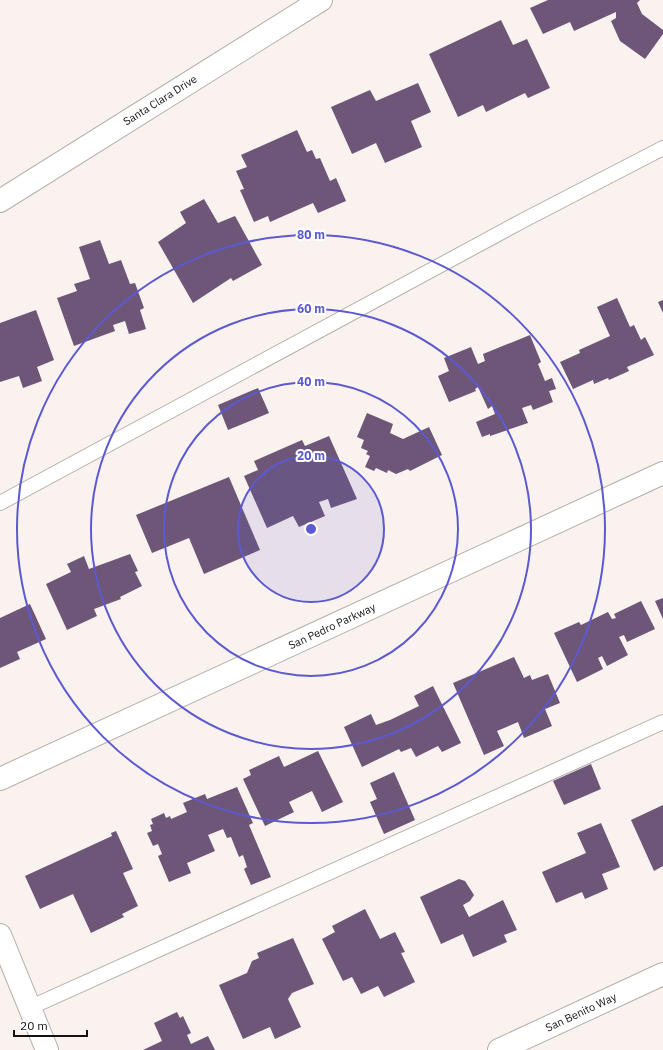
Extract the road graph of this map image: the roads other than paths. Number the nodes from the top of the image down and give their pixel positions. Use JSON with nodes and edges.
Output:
{"nodes":[{"id":1,"x":321,"y":0,"type":"edge"},
{"id":2,"x":663,"y":148,"type":"edge"},
{"id":3,"x":0,"y":201,"type":"edge"},
{"id":4,"x":663,"y":472,"type":"edge"},
{"id":5,"x":0,"y":503,"type":"edge"},
{"id":6,"x":663,"y":722,"type":"edge"},
{"id":7,"x":0,"y":779,"type":"edge"},
{"id":8,"x":0,"y":935,"type":"edge"},
{"id":9,"x":663,"y":974,"type":"edge"},
{"id":10,"x":29,"y":1008,"type":"junction"},
{"id":11,"x":47,"y":1050,"type":"edge"},
{"id":12,"x":499,"y":1050,"type":"edge"}],
"edges":[{"from":1,"to":3,"type":"street","name":"Santa Clara Drive"},
{"from":2,"to":5,"type":"lane"},
{"from":4,"to":7,"type":"street","name":"San Pedro Parkway"},
{"from":6,"to":10,"type":"lane"},
{"from":8,"to":10,"type":"street"},
{"from":9,"to":12,"type":"street","name":"San Benito Way"},
{"from":10,"to":11,"type":"street"}]}
